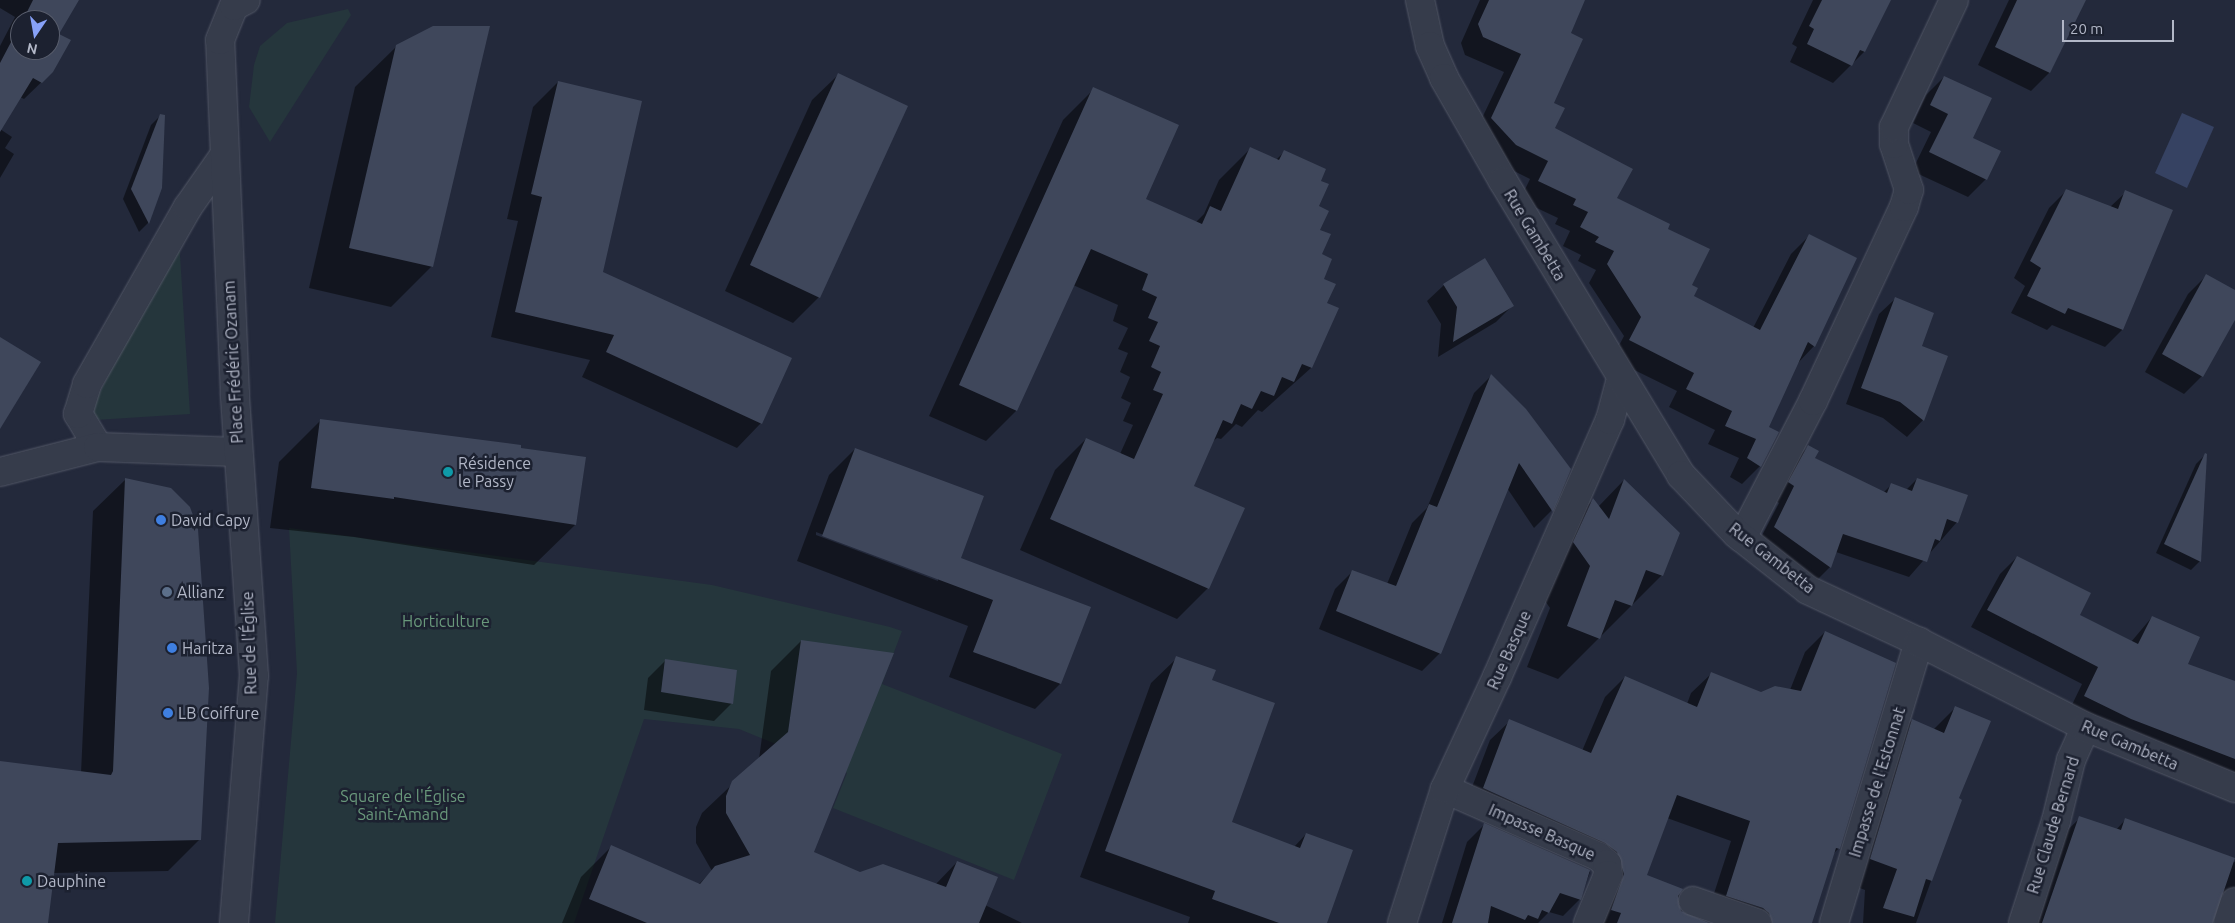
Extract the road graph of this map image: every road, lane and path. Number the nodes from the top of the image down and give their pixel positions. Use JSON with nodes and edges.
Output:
{"nodes":[{"id":1,"x":1420,"y":0,"type":"edge"},
{"id":2,"x":1954,"y":0,"type":"edge"},
{"id":3,"x":237,"y":2,"type":"edge"},
{"id":4,"x":223,"y":157,"type":"junction"},
{"id":5,"x":1621,"y":379,"type":"junction"},
{"id":6,"x":98,"y":447,"type":"junction"},
{"id":7,"x":238,"y":452,"type":"junction"},
{"id":8,"x":0,"y":472,"type":"edge"},
{"id":9,"x":1742,"y":538,"type":"junction"},
{"id":10,"x":1919,"y":642,"type":"junction"},
{"id":11,"x":2086,"y":728,"type":"junction"},
{"id":12,"x":2235,"y":788,"type":"edge"},
{"id":13,"x":1445,"y":789,"type":"junction"},
{"id":14,"x":1693,"y":901,"type":"dead end"},
{"id":15,"x":2235,"y":902,"type":"edge"},
{"id":16,"x":234,"y":923,"type":"edge"},
{"id":17,"x":1402,"y":923,"type":"edge"},
{"id":18,"x":1588,"y":923,"type":"edge"},
{"id":19,"x":1757,"y":923,"type":"edge"},
{"id":20,"x":1834,"y":923,"type":"edge"},
{"id":21,"x":2023,"y":923,"type":"edge"},
{"id":22,"x":2228,"y":923,"type":"edge"}],
"edges":[{"from":1,"to":5,"type":"street","name":"Rue Gambetta"},
{"from":2,"to":9,"type":"street"},
{"from":3,"to":4,"type":"street","name":"Place Frédéric Ozanam"},
{"from":4,"to":6,"type":"street"},
{"from":4,"to":7,"type":"street","name":"Place Frédéric Ozanam"},
{"from":5,"to":9,"type":"street","name":"Rue Gambetta"},
{"from":5,"to":13,"type":"street","name":"Rue Basque"},
{"from":6,"to":7,"type":"street","name":"Place Frédéric Ozanam"},
{"from":6,"to":8,"type":"street","name":"Place Frédéric Ozanam"},
{"from":7,"to":16,"type":"street","name":"Rue de l'Église"},
{"from":9,"to":10,"type":"street","name":"Rue Gambetta"},
{"from":10,"to":11,"type":"street","name":"Rue Gambetta"},
{"from":10,"to":20,"type":"street","name":"Impasse de l'Estonnat"},
{"from":11,"to":12,"type":"street","name":"Rue Gambetta"},
{"from":11,"to":21,"type":"street","name":"Rue Claude Bernard"},
{"from":13,"to":17,"type":"street","name":"Rue Basque"},
{"from":13,"to":18,"type":"street","name":"Impasse Basque"},
{"from":14,"to":19,"type":"street"},
{"from":15,"to":22,"type":"street"}]}
